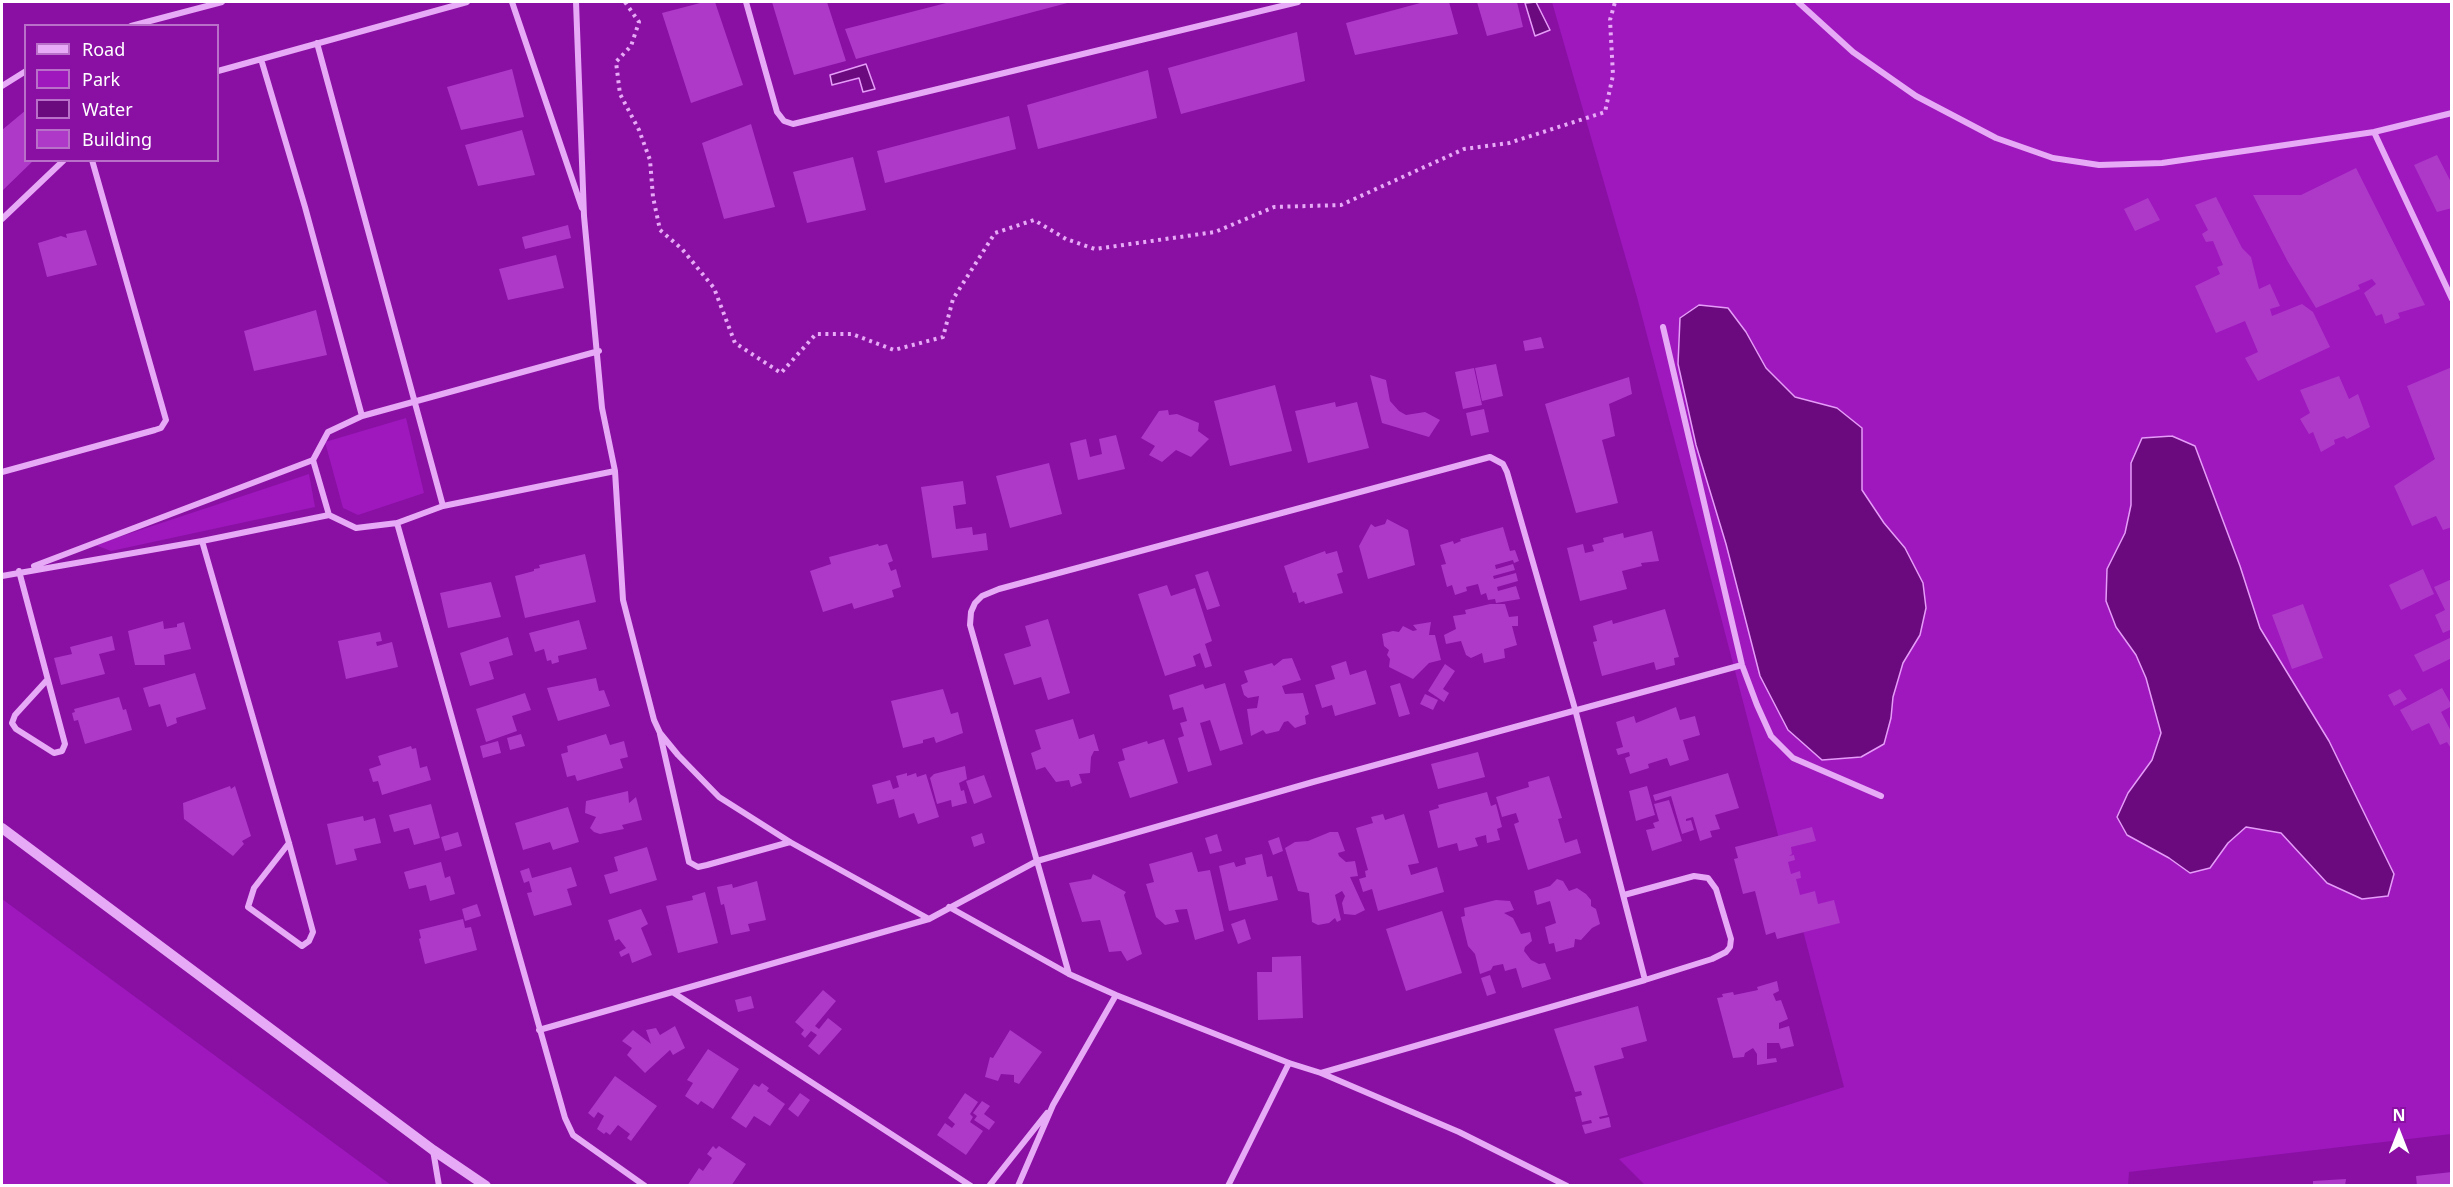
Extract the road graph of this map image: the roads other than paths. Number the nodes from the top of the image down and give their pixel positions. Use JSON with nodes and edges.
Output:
{"nodes":[{"id":1,"x":222,"y":2,"type":"edge"},
{"id":2,"x":467,"y":2,"type":"edge"},
{"id":3,"x":512,"y":2,"type":"edge"},
{"id":4,"x":576,"y":2,"type":"edge"},
{"id":5,"x":746,"y":2,"type":"edge"},
{"id":6,"x":1298,"y":2,"type":"edge"},
{"id":7,"x":1798,"y":2,"type":"edge"},
{"id":8,"x":1273,"y":5,"type":"edge"},
{"id":9,"x":139,"y":24,"type":"edge"},
{"id":10,"x":317,"y":43,"type":"junction"},
{"id":11,"x":261,"y":59,"type":"junction"},
{"id":12,"x":219,"y":71,"type":"edge"},
{"id":13,"x":24,"y":72,"type":"edge"},
{"id":14,"x":2,"y":86,"type":"edge"},
{"id":15,"x":2451,"y":113,"type":"edge"},
{"id":16,"x":2374,"y":132,"type":"junction"},
{"id":17,"x":62,"y":162,"type":"edge"},
{"id":18,"x":93,"y":162,"type":"edge"},
{"id":19,"x":584,"y":216,"type":"junction"},
{"id":20,"x":2,"y":219,"type":"edge"},
{"id":21,"x":2451,"y":299,"type":"edge"},
{"id":22,"x":1663,"y":327,"type":"dead end"},
{"id":23,"x":598,"y":351,"type":"junction"},
{"id":24,"x":415,"y":400,"type":"junction"},
{"id":25,"x":362,"y":416,"type":"junction"},
{"id":26,"x":313,"y":460,"type":"junction"},
{"id":27,"x":615,"y":471,"type":"junction"},
{"id":28,"x":2,"y":472,"type":"edge"},
{"id":29,"x":443,"y":506,"type":"junction"},
{"id":30,"x":329,"y":515,"type":"junction"},
{"id":31,"x":397,"y":523,"type":"junction"},
{"id":32,"x":202,"y":541,"type":"junction"},
{"id":33,"x":19,"y":571,"type":"junction"},
{"id":34,"x":2,"y":576,"type":"edge"},
{"id":35,"x":1742,"y":665,"type":"junction"},
{"id":36,"x":47,"y":680,"type":"junction"},
{"id":37,"x":1575,"y":709,"type":"junction"},
{"id":38,"x":660,"y":734,"type":"junction"},
{"id":39,"x":1881,"y":796,"type":"dead end"},
{"id":40,"x":2,"y":828,"type":"edge"},
{"id":41,"x":790,"y":842,"type":"junction"},
{"id":42,"x":289,"y":843,"type":"junction"},
{"id":43,"x":1037,"y":861,"type":"junction"},
{"id":44,"x":1624,"y":895,"type":"junction"},
{"id":45,"x":949,"y":908,"type":"junction"},
{"id":46,"x":929,"y":919,"type":"junction"},
{"id":47,"x":1070,"y":974,"type":"junction"},
{"id":48,"x":1645,"y":980,"type":"junction"},
{"id":49,"x":674,"y":993,"type":"junction"},
{"id":50,"x":1116,"y":995,"type":"junction"},
{"id":51,"x":539,"y":1030,"type":"junction"},
{"id":52,"x":1289,"y":1063,"type":"junction"},
{"id":53,"x":1321,"y":1073,"type":"junction"},
{"id":54,"x":1053,"y":1105,"type":"junction"},
{"id":55,"x":433,"y":1150,"type":"junction"},
{"id":56,"x":439,"y":1185,"type":"edge"},
{"id":57,"x":486,"y":1185,"type":"edge"},
{"id":58,"x":645,"y":1185,"type":"edge"},
{"id":59,"x":970,"y":1185,"type":"edge"},
{"id":60,"x":990,"y":1185,"type":"edge"},
{"id":61,"x":1018,"y":1185,"type":"edge"},
{"id":62,"x":1228,"y":1185,"type":"edge"},
{"id":63,"x":1567,"y":1185,"type":"edge"}],
"edges":[{"from":1,"to":9,"type":"street"},
{"from":2,"to":10,"type":"street"},
{"from":3,"to":19,"type":"street"},
{"from":4,"to":19,"type":"street"},
{"from":5,"to":8,"type":"street"},
{"from":6,"to":8,"type":"street"},
{"from":7,"to":16,"type":"street"},
{"from":10,"to":11,"type":"street"},
{"from":10,"to":24,"type":"street"},
{"from":11,"to":12,"type":"street"},
{"from":11,"to":25,"type":"street"},
{"from":13,"to":14,"type":"street"},
{"from":15,"to":16,"type":"street"},
{"from":16,"to":21,"type":"street"},
{"from":17,"to":20,"type":"street"},
{"from":18,"to":28,"type":"street"},
{"from":19,"to":23,"type":"street"},
{"from":22,"to":35,"type":"street"},
{"from":23,"to":24,"type":"street"},
{"from":23,"to":27,"type":"street"},
{"from":24,"to":25,"type":"street"},
{"from":24,"to":29,"type":"street"},
{"from":25,"to":26,"type":"street"},
{"from":26,"to":30,"type":"street"},
{"from":26,"to":33,"type":"street"},
{"from":27,"to":29,"type":"street"},
{"from":27,"to":38,"type":"street"},
{"from":29,"to":31,"type":"street"},
{"from":30,"to":31,"type":"street"},
{"from":30,"to":32,"type":"street"},
{"from":31,"to":51,"type":"street"},
{"from":32,"to":33,"type":"street"},
{"from":32,"to":42,"type":"street"},
{"from":33,"to":34,"type":"street"},
{"from":33,"to":36,"type":"street"},
{"from":35,"to":37,"type":"street"},
{"from":35,"to":39,"type":"street"},
{"from":36,"to":36,"type":"street"},
{"from":37,"to":43,"type":"street"},
{"from":37,"to":43,"type":"street"},
{"from":37,"to":44,"type":"street"},
{"from":38,"to":41,"type":"street"},
{"from":38,"to":41,"type":"street"},
{"from":40,"to":55,"type":"street"},
{"from":41,"to":46,"type":"street"},
{"from":42,"to":42,"type":"street"},
{"from":43,"to":45,"type":"street"},
{"from":43,"to":47,"type":"street"},
{"from":44,"to":48,"type":"street"},
{"from":44,"to":48,"type":"street"},
{"from":45,"to":46,"type":"street"},
{"from":45,"to":47,"type":"street"},
{"from":46,"to":49,"type":"street"},
{"from":47,"to":50,"type":"street"},
{"from":48,"to":53,"type":"street"},
{"from":49,"to":51,"type":"street"},
{"from":49,"to":59,"type":"street"},
{"from":50,"to":52,"type":"street"},
{"from":50,"to":54,"type":"street"},
{"from":51,"to":58,"type":"street"},
{"from":52,"to":53,"type":"street"},
{"from":52,"to":62,"type":"street"},
{"from":53,"to":63,"type":"street"},
{"from":54,"to":60,"type":"street"},
{"from":54,"to":61,"type":"street"},
{"from":55,"to":56,"type":"street"},
{"from":55,"to":57,"type":"street"}]}
